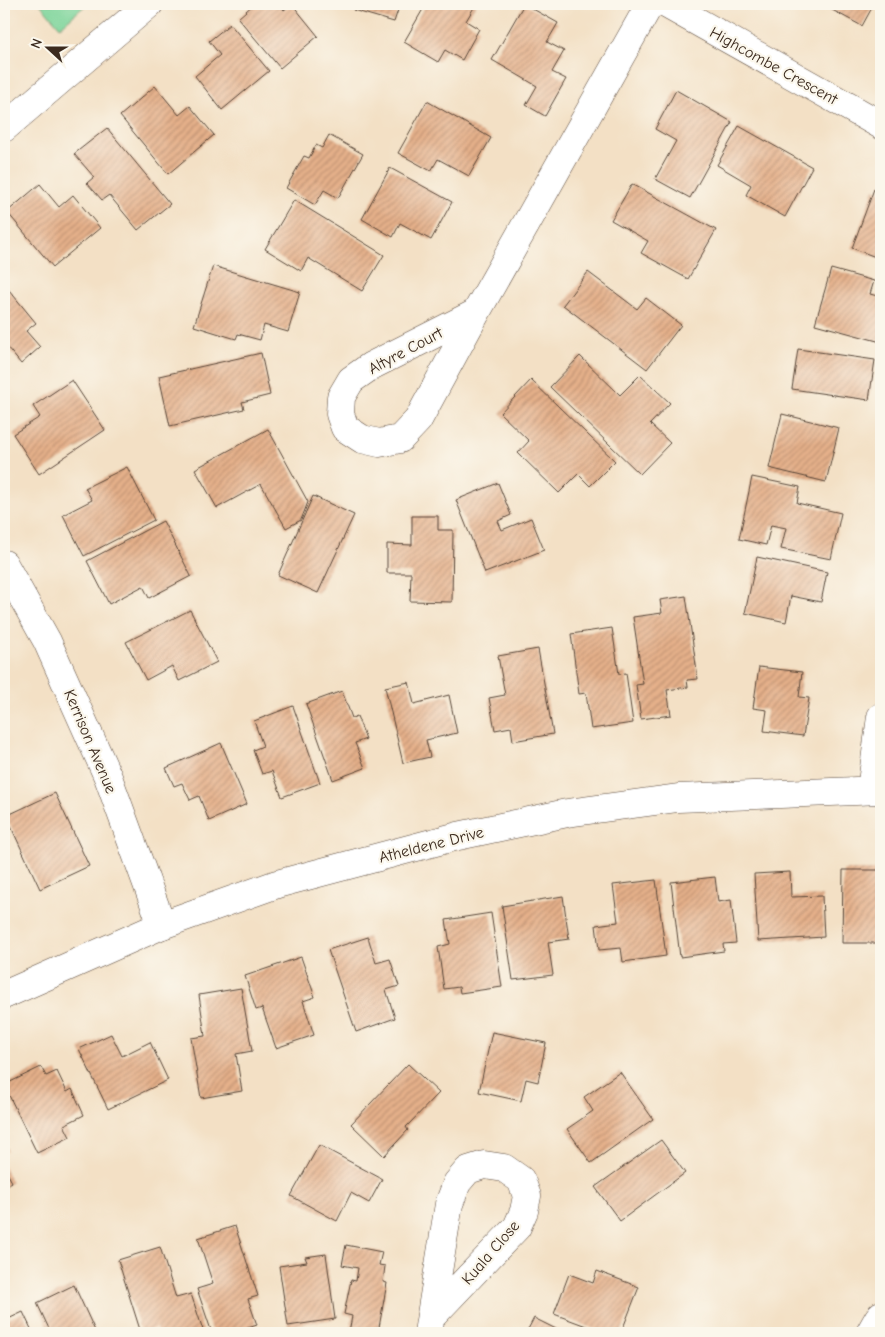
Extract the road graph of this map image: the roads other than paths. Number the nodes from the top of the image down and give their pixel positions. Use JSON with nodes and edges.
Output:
{"nodes":[{"id":1,"x":149,"y":4,"type":"edge"},
{"id":2,"x":650,"y":4,"type":"edge"},
{"id":3,"x":666,"y":4,"type":"edge"},
{"id":4,"x":881,"y":126,"type":"edge"},
{"id":5,"x":4,"y":128,"type":"edge"},
{"id":6,"x":476,"y":313,"type":"junction"},
{"id":7,"x":4,"y":564,"type":"edge"},
{"id":8,"x":881,"y":717,"type":"edge"},
{"id":9,"x":876,"y":790,"type":"edge"},
{"id":10,"x":162,"y":925,"type":"junction"},
{"id":11,"x":4,"y":995,"type":"edge"},
{"id":12,"x":430,"y":1324,"type":"edge"}],
"edges":[{"from":1,"to":5,"type":"street"},
{"from":2,"to":6,"type":"street","name":"Altyre Court"},
{"from":3,"to":4,"type":"street","name":"Highcombe Crescent"},
{"from":6,"to":6,"type":"street","name":"Altyre Court"},
{"from":7,"to":10,"type":"street","name":"Kerrison Avenue"},
{"from":8,"to":9,"type":"street"},
{"from":9,"to":10,"type":"street","name":"Atheldene Drive"},
{"from":10,"to":11,"type":"street","name":"Atheldene Drive"},
{"from":12,"to":12,"type":"street","name":"Kuala Close"}]}
